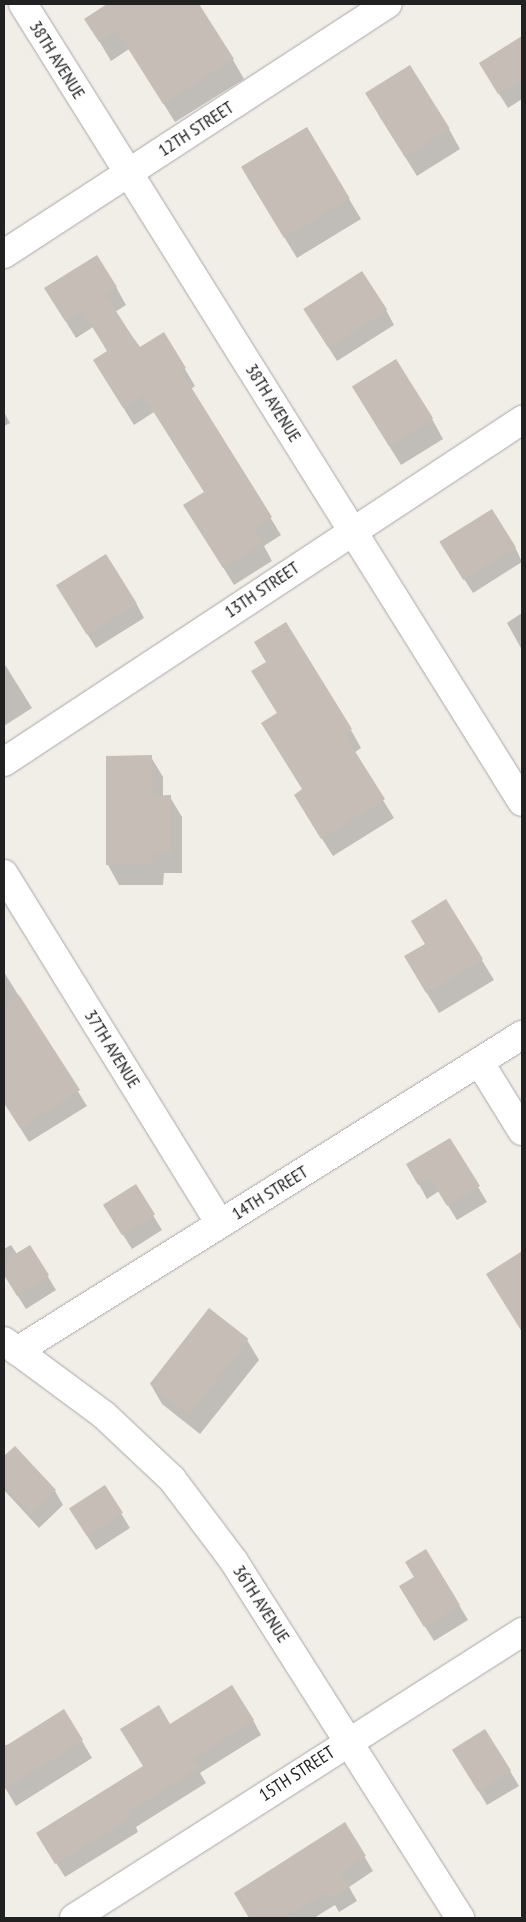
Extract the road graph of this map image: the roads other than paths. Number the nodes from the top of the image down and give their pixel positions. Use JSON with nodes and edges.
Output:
{"nodes":[{"id":1,"x":22,"y":4,"type":"edge"},
{"id":2,"x":388,"y":4,"type":"edge"},
{"id":3,"x":128,"y":174,"type":"junction"},
{"id":4,"x":4,"y":254,"type":"edge"},
{"id":5,"x":522,"y":420,"type":"edge"},
{"id":6,"x":353,"y":529,"type":"junction"},
{"id":7,"x":4,"y":762,"type":"edge"},
{"id":8,"x":522,"y":802,"type":"edge"},
{"id":9,"x":4,"y":874,"type":"edge"},
{"id":10,"x":522,"y":1035,"type":"edge"},
{"id":11,"x":480,"y":1063,"type":"junction"},
{"id":12,"x":522,"y":1131,"type":"edge"},
{"id":13,"x":220,"y":1224,"type":"junction"},
{"id":14,"x":11,"y":1346,"type":"edge"},
{"id":15,"x":522,"y":1632,"type":"edge"},
{"id":16,"x":349,"y":1741,"type":"junction"},
{"id":17,"x":74,"y":1918,"type":"edge"},
{"id":18,"x":460,"y":1918,"type":"edge"}],
"edges":[{"from":1,"to":3,"type":"street","name":"38TH AVENUE"},
{"from":2,"to":3,"type":"street","name":"12TH STREET"},
{"from":3,"to":4,"type":"street","name":"12TH STREET"},
{"from":3,"to":6,"type":"street","name":"38TH AVENUE"},
{"from":5,"to":6,"type":"street","name":"13TH STREET"},
{"from":6,"to":7,"type":"street","name":"13TH STREET"},
{"from":6,"to":8,"type":"street","name":"38TH AVENUE"},
{"from":9,"to":13,"type":"street","name":"37TH AVENUE"},
{"from":10,"to":11,"type":"street","name":"14TH STREET"},
{"from":11,"to":12,"type":"street"},
{"from":11,"to":13,"type":"street","name":"14TH STREET"},
{"from":13,"to":14,"type":"street","name":"14TH STREET"},
{"from":14,"to":16,"type":"street","name":"36TH AVENUE"},
{"from":15,"to":16,"type":"street","name":"15TH STREET"},
{"from":16,"to":17,"type":"street","name":"15TH STREET"},
{"from":16,"to":18,"type":"street","name":"36TH AVENUE"}]}
